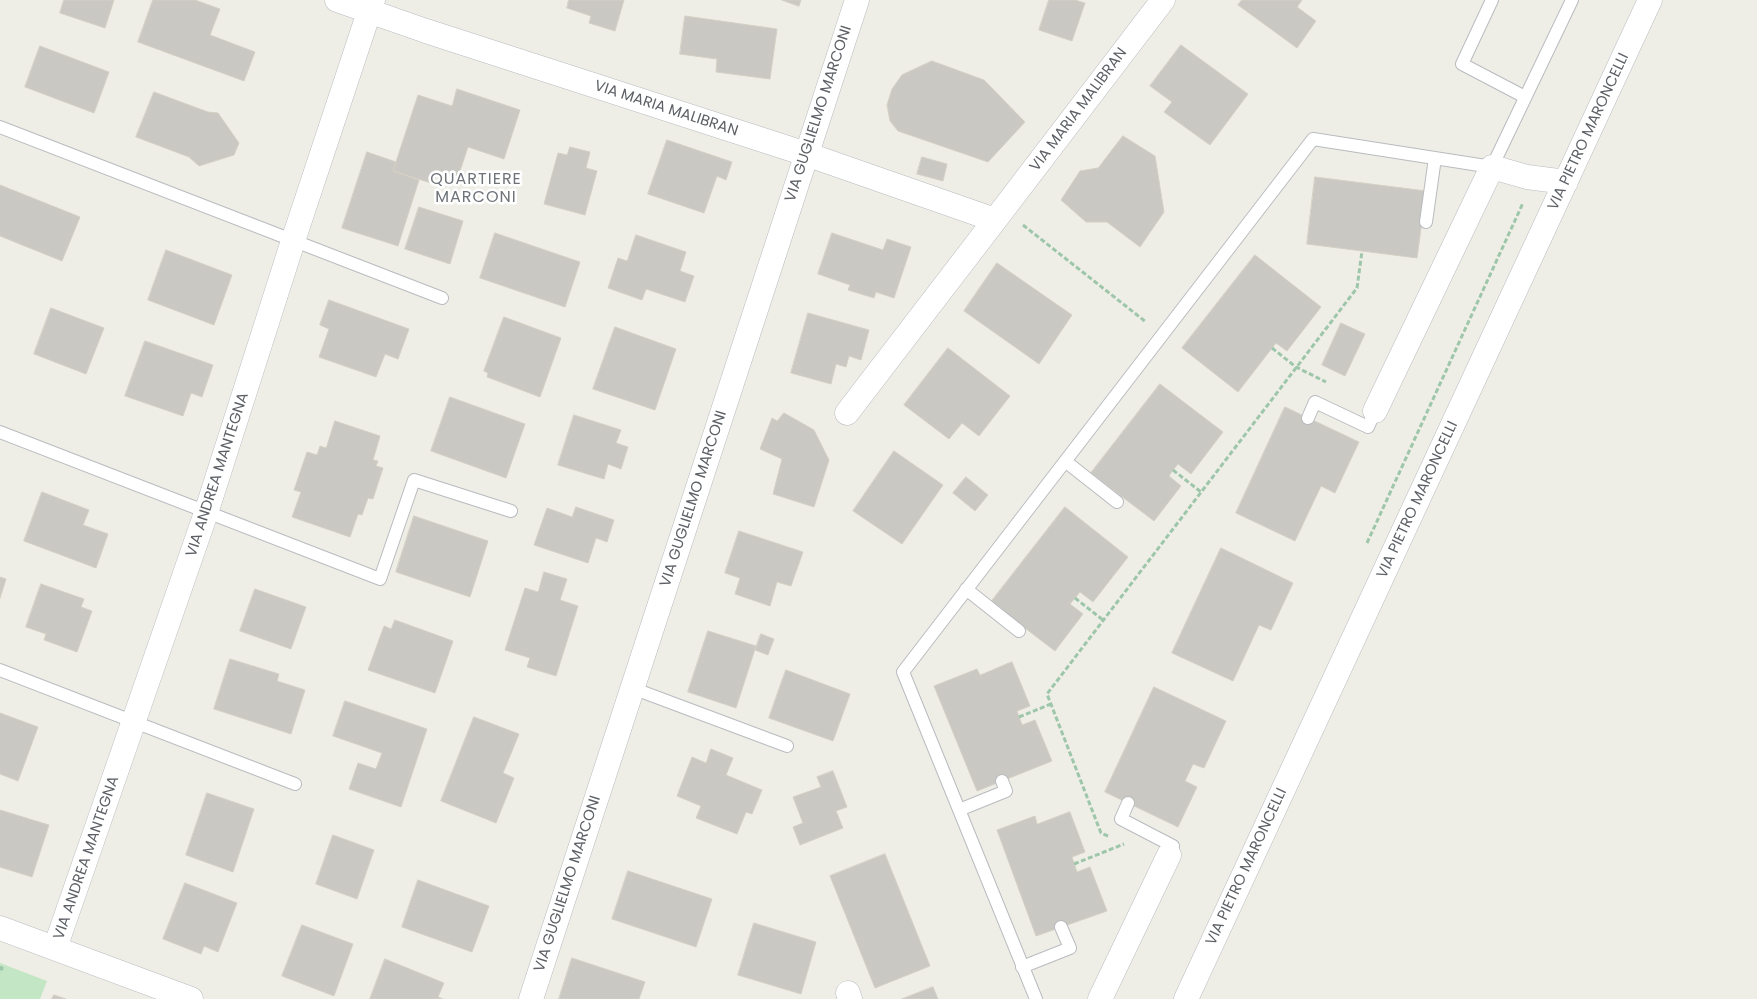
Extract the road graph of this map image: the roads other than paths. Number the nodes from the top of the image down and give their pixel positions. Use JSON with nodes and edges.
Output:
{"nodes":[{"id":1,"x":337,"y":0,"type":"edge"},
{"id":2,"x":857,"y":0,"type":"edge"},
{"id":3,"x":1163,"y":0,"type":"edge"},
{"id":4,"x":1492,"y":0,"type":"edge"},
{"id":5,"x":1572,"y":0,"type":"edge"},
{"id":6,"x":1650,"y":0,"type":"edge"},
{"id":7,"x":372,"y":5,"type":"edge"},
{"id":8,"x":1525,"y":97,"type":"junction"},
{"id":9,"x":0,"y":128,"type":"edge"},
{"id":10,"x":806,"y":154,"type":"junction"},
{"id":11,"x":1435,"y":158,"type":"junction"},
{"id":12,"x":1492,"y":167,"type":"junction"},
{"id":13,"x":1566,"y":182,"type":"junction"},
{"id":14,"x":995,"y":220,"type":"junction"},
{"id":15,"x":1426,"y":222,"type":"dead end"},
{"id":16,"x":293,"y":241,"type":"junction"},
{"id":17,"x":442,"y":298,"type":"dead end"},
{"id":18,"x":1375,"y":411,"type":"joint"},
{"id":19,"x":847,"y":413,"type":"dead end"},
{"id":20,"x":1308,"y":418,"type":"dead end"},
{"id":21,"x":0,"y":432,"type":"edge"},
{"id":22,"x":1065,"y":461,"type":"junction"},
{"id":23,"x":1117,"y":502,"type":"dead end"},
{"id":24,"x":511,"y":511,"type":"dead end"},
{"id":25,"x":206,"y":513,"type":"junction"},
{"id":26,"x":966,"y":589,"type":"junction"},
{"id":27,"x":1019,"y":631,"type":"dead end"},
{"id":28,"x":0,"y":670,"type":"edge"},
{"id":29,"x":632,"y":688,"type":"junction"},
{"id":30,"x":134,"y":722,"type":"junction"},
{"id":31,"x":787,"y":746,"type":"dead end"},
{"id":32,"x":1002,"y":781,"type":"dead end"},
{"id":33,"x":295,"y":784,"type":"dead end"},
{"id":34,"x":1128,"y":803,"type":"dead end"},
{"id":35,"x":959,"y":810,"type":"junction"},
{"id":36,"x":1166,"y":860,"type":"joint"},
{"id":37,"x":0,"y":928,"type":"edge"},
{"id":38,"x":1061,"y":928,"type":"dead end"},
{"id":39,"x":56,"y":948,"type":"junction"},
{"id":40,"x":1022,"y":967,"type":"junction"},
{"id":41,"x":191,"y":999,"type":"edge"},
{"id":42,"x":531,"y":999,"type":"edge"},
{"id":43,"x":1036,"y":999,"type":"edge"},
{"id":44,"x":1100,"y":999,"type":"edge"},
{"id":45,"x":1186,"y":999,"type":"edge"}],
"edges":[{"from":1,"to":7,"type":"street","name":"VIA MARIA MALIBRAN"},
{"from":2,"to":10,"type":"street","name":"VIA GUGLIELMO MARCONI"},
{"from":3,"to":14,"type":"street","name":"VIA MARIA MALIBRAN"},
{"from":4,"to":8,"type":"lane"},
{"from":5,"to":8,"type":"lane"},
{"from":6,"to":13,"type":"street","name":"VIA PIETRO MARONCELLI"},
{"from":7,"to":10,"type":"street","name":"VIA MARIA MALIBRAN"},
{"from":7,"to":16,"type":"street","name":"VIA ANDREA MANTEGNA"},
{"from":8,"to":12,"type":"lane"},
{"from":9,"to":16,"type":"lane"},
{"from":10,"to":14,"type":"street","name":"VIA MARIA MALIBRAN"},
{"from":10,"to":29,"type":"street","name":"VIA GUGLIELMO MARCONI"},
{"from":11,"to":12,"type":"lane"},
{"from":11,"to":15,"type":"lane"},
{"from":11,"to":22,"type":"lane"},
{"from":12,"to":13,"type":"street"},
{"from":12,"to":18,"type":"street"},
{"from":13,"to":45,"type":"street","name":"VIA PIETRO MARONCELLI"},
{"from":14,"to":19,"type":"street","name":"VIA MARIA MALIBRAN"},
{"from":16,"to":17,"type":"lane"},
{"from":16,"to":25,"type":"street","name":"VIA ANDREA MANTEGNA"},
{"from":18,"to":20,"type":"lane"},
{"from":21,"to":25,"type":"lane"},
{"from":22,"to":23,"type":"lane"},
{"from":22,"to":26,"type":"lane"},
{"from":24,"to":25,"type":"lane"},
{"from":25,"to":30,"type":"street","name":"VIA ANDREA MANTEGNA"},
{"from":26,"to":27,"type":"lane"},
{"from":26,"to":35,"type":"lane"},
{"from":28,"to":30,"type":"lane"},
{"from":29,"to":31,"type":"lane"},
{"from":29,"to":42,"type":"street","name":"VIA GUGLIELMO MARCONI"},
{"from":30,"to":33,"type":"lane"},
{"from":30,"to":39,"type":"street","name":"VIA ANDREA MANTEGNA"},
{"from":32,"to":35,"type":"lane"},
{"from":34,"to":36,"type":"lane"},
{"from":35,"to":40,"type":"lane"},
{"from":36,"to":44,"type":"street"},
{"from":37,"to":39,"type":"street"},
{"from":38,"to":40,"type":"lane"},
{"from":39,"to":41,"type":"street"},
{"from":40,"to":43,"type":"lane"}]}
